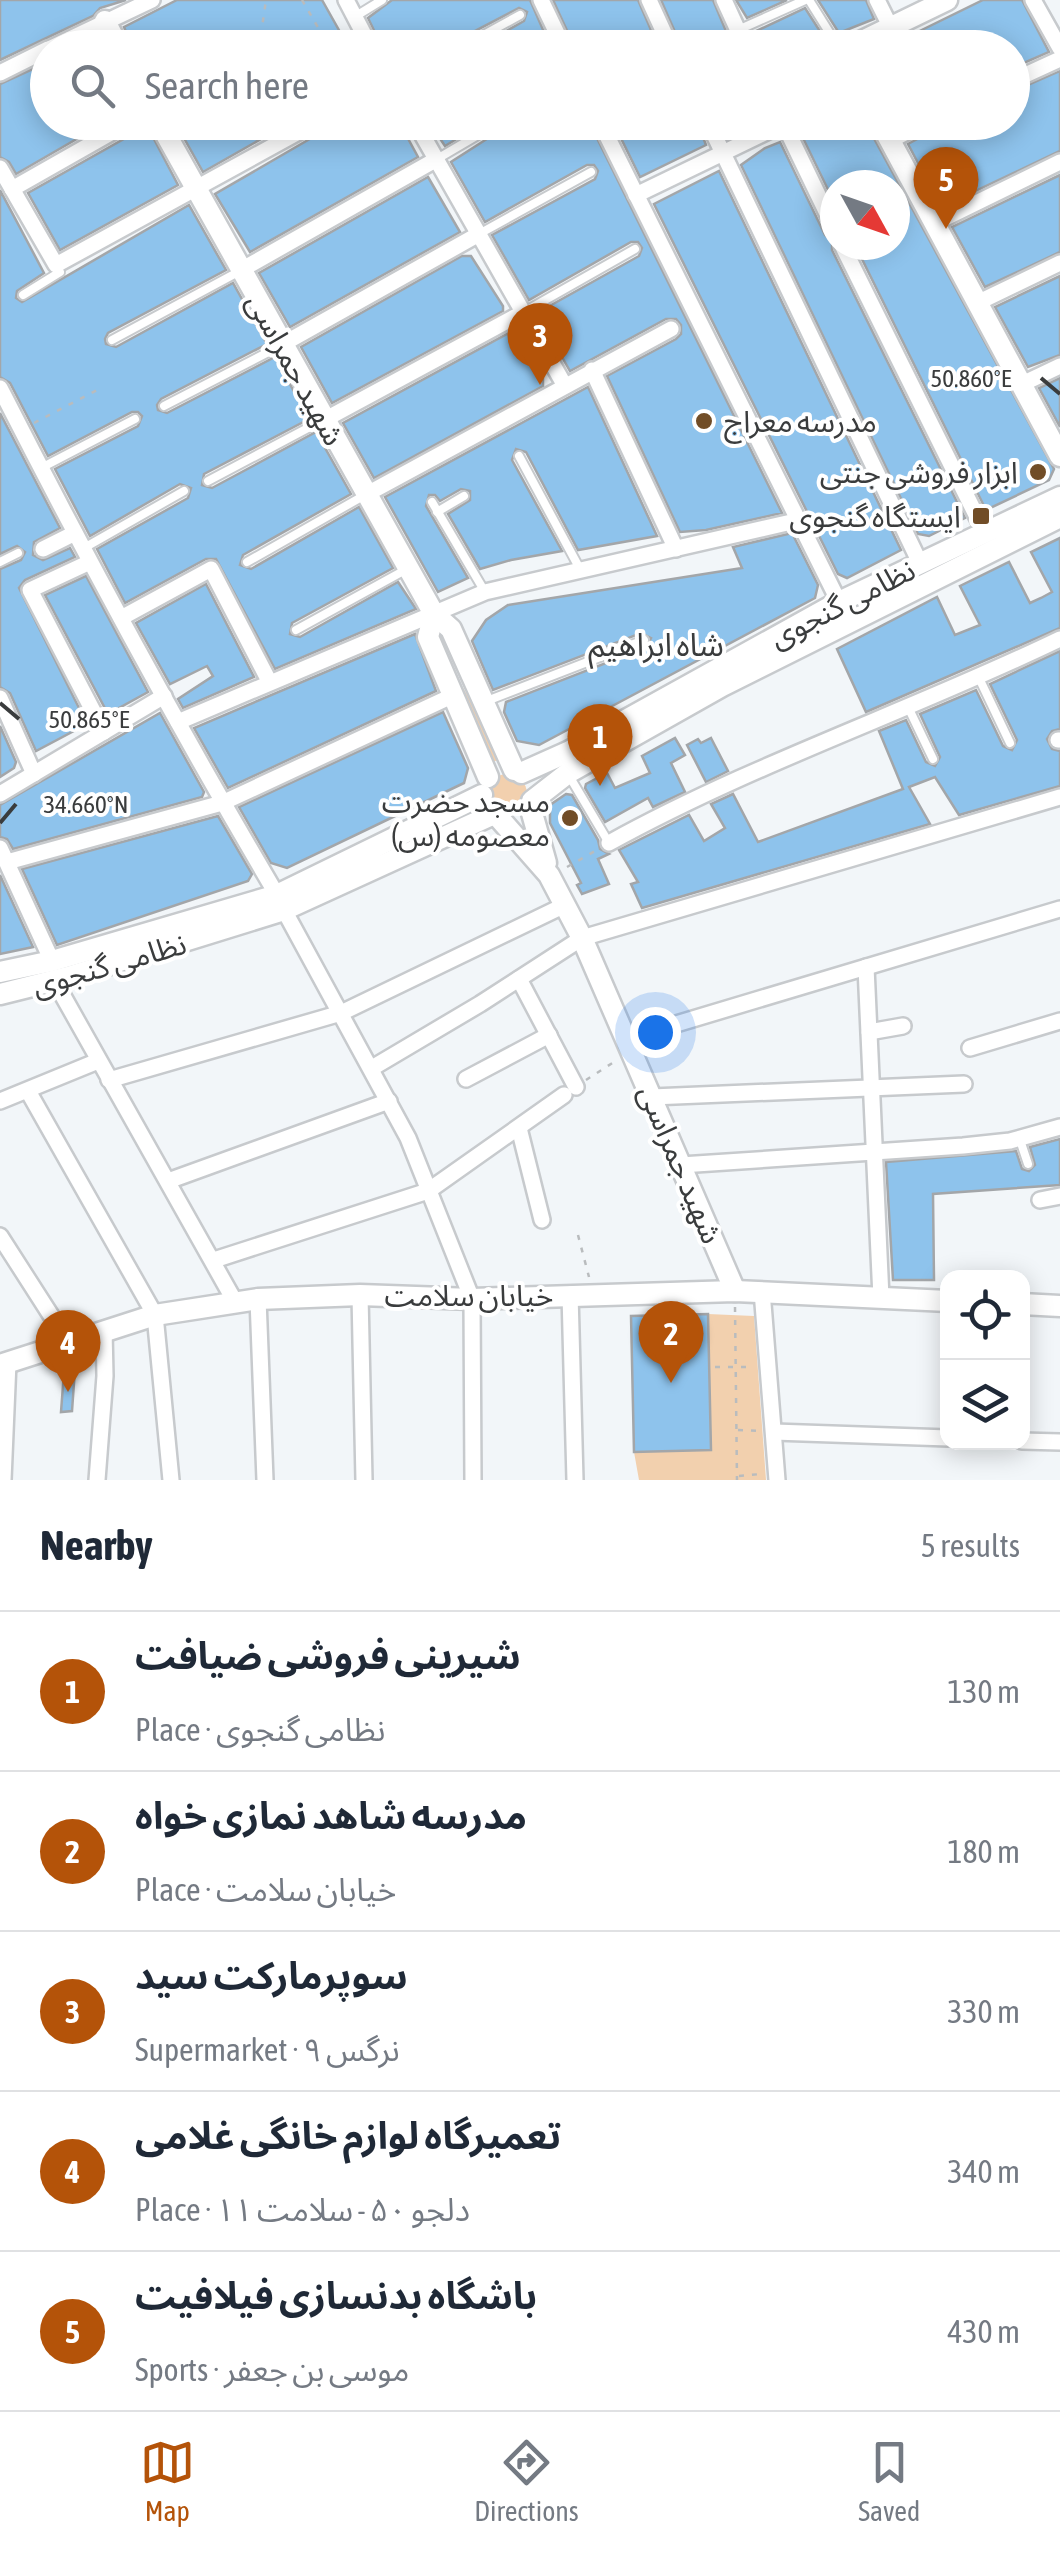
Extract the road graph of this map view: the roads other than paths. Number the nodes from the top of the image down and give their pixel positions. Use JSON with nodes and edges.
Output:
{"nodes":[{"id":1,"x":152,"y":0,"type":"edge"},
{"id":2,"x":346,"y":0,"type":"edge"},
{"id":3,"x":382,"y":0,"type":"edge"},
{"id":4,"x":541,"y":0,"type":"edge"},
{"id":5,"x":649,"y":0,"type":"edge"},
{"id":6,"x":724,"y":0,"type":"edge"},
{"id":7,"x":807,"y":0,"type":"edge"},
{"id":8,"x":877,"y":0,"type":"edge"},
{"id":9,"x":947,"y":0,"type":"edge"},
{"id":10,"x":1033,"y":0,"type":"edge"},
{"id":11,"x":520,"y":15,"type":"dead end"},
{"id":12,"x":355,"y":16,"type":"junction"},
{"id":13,"x":105,"y":21,"type":"junction"},
{"id":14,"x":891,"y":28,"type":"junction"},
{"id":15,"x":86,"y":30,"type":"edge"},
{"id":16,"x":110,"y":30,"type":"edge"},
{"id":17,"x":362,"y":30,"type":"edge"},
{"id":18,"x":493,"y":30,"type":"edge"},
{"id":19,"x":555,"y":30,"type":"edge"},
{"id":20,"x":663,"y":30,"type":"edge"},
{"id":21,"x":738,"y":30,"type":"joint"},
{"id":22,"x":825,"y":30,"type":"edge"},
{"id":23,"x":887,"y":30,"type":"edge"},
{"id":24,"x":1060,"y":48,"type":"edge"},
{"id":25,"x":30,"y":58,"type":"edge"},
{"id":26,"x":1060,"y":59,"type":"edge"},
{"id":27,"x":0,"y":73,"type":"edge"},
{"id":28,"x":1030,"y":73,"type":"edge"},
{"id":29,"x":97,"y":140,"type":"edge"},
{"id":30,"x":169,"y":140,"type":"edge"},
{"id":31,"x":286,"y":140,"type":"edge"},
{"id":32,"x":425,"y":140,"type":"edge"},
{"id":33,"x":470,"y":140,"type":"edge"},
{"id":34,"x":609,"y":140,"type":"edge"},
{"id":35,"x":716,"y":140,"type":"edge"},
{"id":36,"x":748,"y":140,"type":"edge"},
{"id":37,"x":792,"y":140,"type":"edge"},
{"id":38,"x":888,"y":140,"type":"edge"},
{"id":39,"x":722,"y":152,"type":"junction"},
{"id":40,"x":437,"y":160,"type":"junction"},
{"id":41,"x":1060,"y":162,"type":"edge"},
{"id":42,"x":0,"y":168,"type":"edge"},
{"id":43,"x":591,"y":172,"type":"dead end"},
{"id":44,"x":12,"y":189,"type":"junction"},
{"id":45,"x":196,"y":191,"type":"junction"},
{"id":46,"x":636,"y":195,"type":"junction"},
{"id":47,"x":820,"y":199,"type":"edge"},
{"id":48,"x":933,"y":224,"type":"junction"},
{"id":49,"x":479,"y":234,"type":"junction"},
{"id":50,"x":635,"y":249,"type":"dead end"},
{"id":51,"x":849,"y":260,"type":"edge"},
{"id":52,"x":1060,"y":263,"type":"edge"},
{"id":53,"x":56,"y":265,"type":"junction"},
{"id":54,"x":240,"y":270,"type":"junction"},
{"id":55,"x":22,"y":295,"type":"dead end"},
{"id":56,"x":976,"y":303,"type":"junction"},
{"id":57,"x":524,"y":312,"type":"junction"},
{"id":58,"x":671,"y":329,"type":"dead end"},
{"id":59,"x":112,"y":340,"type":"dead end"},
{"id":60,"x":283,"y":344,"type":"junction"},
{"id":61,"x":1060,"y":366,"type":"edge"},
{"id":62,"x":592,"y":370,"type":"junction"},
{"id":63,"x":1020,"y":385,"type":"junction"},
{"id":64,"x":565,"y":386,"type":"junction"},
{"id":65,"x":0,"y":388,"type":"edge"},
{"id":66,"x":164,"y":406,"type":"dead end"},
{"id":67,"x":135,"y":419,"type":"dead end"},
{"id":68,"x":324,"y":420,"type":"junction"},
{"id":69,"x":519,"y":456,"type":"dead end"},
{"id":70,"x":1060,"y":456,"type":"edge"},
{"id":71,"x":41,"y":468,"type":"junction"},
{"id":72,"x":208,"y":481,"type":"dead end"},
{"id":73,"x":184,"y":491,"type":"dead end"},
{"id":74,"x":367,"y":494,"type":"junction"},
{"id":75,"x":464,"y":496,"type":"dead end"},
{"id":76,"x":1060,"y":497,"type":"edge"},
{"id":77,"x":432,"y":502,"type":"dead end"},
{"id":78,"x":437,"y":512,"type":"junction"},
{"id":79,"x":1060,"y":517,"type":"edge"},
{"id":80,"x":800,"y":520,"type":"junction"},
{"id":81,"x":984,"y":532,"type":"junction"},
{"id":82,"x":75,"y":533,"type":"junction"},
{"id":83,"x":43,"y":549,"type":"dead end"},
{"id":84,"x":676,"y":549,"type":"junction"},
{"id":85,"x":18,"y":553,"type":"dead end"},
{"id":86,"x":87,"y":555,"type":"junction"},
{"id":87,"x":0,"y":562,"type":"edge"},
{"id":88,"x":246,"y":562,"type":"dead end"},
{"id":89,"x":920,"y":563,"type":"junction"},
{"id":90,"x":409,"y":568,"type":"junction"},
{"id":91,"x":581,"y":571,"type":"junction"},
{"id":92,"x":484,"y":592,"type":"junction"},
{"id":93,"x":839,"y":602,"type":"junction"},
{"id":94,"x":434,"y":614,"type":"junction"},
{"id":95,"x":120,"y":618,"type":"junction"},
{"id":96,"x":296,"y":630,"type":"dead end"},
{"id":97,"x":1060,"y":639,"type":"edge"},
{"id":98,"x":644,"y":640,"type":"dead end"},
{"id":99,"x":979,"y":678,"type":"junction"},
{"id":100,"x":270,"y":681,"type":"junction"},
{"id":101,"x":454,"y":695,"type":"junction"},
{"id":102,"x":164,"y":696,"type":"junction"},
{"id":103,"x":0,"y":698,"type":"edge"},
{"id":104,"x":484,"y":702,"type":"junction"},
{"id":105,"x":908,"y":709,"type":"junction"},
{"id":106,"x":178,"y":722,"type":"junction"},
{"id":107,"x":104,"y":732,"type":"junction"},
{"id":108,"x":1010,"y":742,"type":"dead end"},
{"id":109,"x":933,"y":759,"type":"dead end"},
{"id":110,"x":518,"y":771,"type":"junction"},
{"id":111,"x":568,"y":773,"type":"junction"},
{"id":112,"x":34,"y":774,"type":"junction"},
{"id":113,"x":485,"y":786,"type":"junction"},
{"id":114,"x":0,"y":794,"type":"edge"},
{"id":115,"x":1060,"y":796,"type":"edge"},
{"id":116,"x":222,"y":802,"type":"junction"},
{"id":117,"x":531,"y":803,"type":"junction"},
{"id":118,"x":496,"y":816,"type":"junction"},
{"id":119,"x":609,"y":843,"type":"joint"},
{"id":120,"x":3,"y":855,"type":"edge"},
{"id":121,"x":549,"y":875,"type":"junction"},
{"id":122,"x":280,"y":902,"type":"junction"},
{"id":123,"x":565,"y":905,"type":"junction"},
{"id":124,"x":1060,"y":910,"type":"edge"},
{"id":125,"x":582,"y":938,"type":"junction"},
{"id":126,"x":866,"y":967,"type":"junction"},
{"id":127,"x":53,"y":970,"type":"junction"},
{"id":128,"x":0,"y":972,"type":"edge"},
{"id":129,"x":519,"y":978,"type":"junction"},
{"id":130,"x":0,"y":994,"type":"edge"},
{"id":131,"x":341,"y":1013,"type":"junction"},
{"id":132,"x":1060,"y":1021,"type":"edge"},
{"id":133,"x":903,"y":1026,"type":"dead end"},
{"id":134,"x":869,"y":1032,"type":"junction"},
{"id":135,"x":549,"y":1035,"type":"junction"},
{"id":136,"x":628,"y":1045,"type":"junction"},
{"id":137,"x":970,"y":1048,"type":"dead end"},
{"id":138,"x":98,"y":1060,"type":"junction"},
{"id":139,"x":372,"y":1068,"type":"junction"},
{"id":140,"x":466,"y":1079,"type":"dead end"},
{"id":141,"x":110,"y":1080,"type":"junction"},
{"id":142,"x":964,"y":1084,"type":"dead end"},
{"id":143,"x":871,"y":1087,"type":"junction"},
{"id":144,"x":28,"y":1091,"type":"junction"},
{"id":145,"x":652,"y":1096,"type":"junction"},
{"id":146,"x":0,"y":1101,"type":"edge"},
{"id":147,"x":389,"y":1101,"type":"junction"},
{"id":148,"x":1060,"y":1126,"type":"edge"},
{"id":149,"x":518,"y":1128,"type":"junction"},
{"id":150,"x":1020,"y":1138,"type":"junction"},
{"id":151,"x":875,"y":1152,"type":"junction"},
{"id":152,"x":1028,"y":1164,"type":"dead end"},
{"id":153,"x":680,"y":1165,"type":"junction"},
{"id":154,"x":168,"y":1180,"type":"junction"},
{"id":155,"x":428,"y":1191,"type":"junction"},
{"id":156,"x":1060,"y":1196,"type":"edge"},
{"id":157,"x":1040,"y":1200,"type":"dead end"},
{"id":158,"x":542,"y":1220,"type":"dead end"},
{"id":159,"x":0,"y":1236,"type":"edge"},
{"id":160,"x":214,"y":1260,"type":"junction"},
{"id":161,"x":735,"y":1291,"type":"junction"},
{"id":162,"x":762,"y":1292,"type":"junction"},
{"id":163,"x":570,"y":1294,"type":"junction"},
{"id":164,"x":360,"y":1295,"type":"junction"},
{"id":165,"x":472,"y":1298,"type":"junction"},
{"id":166,"x":881,"y":1298,"type":"junction"},
{"id":167,"x":258,"y":1299,"type":"junction"},
{"id":168,"x":234,"y":1300,"type":"junction"},
{"id":169,"x":940,"y":1301,"type":"edge"},
{"id":170,"x":1030,"y":1304,"type":"edge"},
{"id":171,"x":1060,"y":1306,"type":"edge"},
{"id":172,"x":154,"y":1315,"type":"junction"},
{"id":173,"x":104,"y":1330,"type":"junction"},
{"id":174,"x":68,"y":1342,"type":"junction"},
{"id":175,"x":4,"y":1364,"type":"edge"},
{"id":176,"x":774,"y":1432,"type":"junction"},
{"id":177,"x":940,"y":1438,"type":"edge"},
{"id":178,"x":1030,"y":1441,"type":"edge"},
{"id":179,"x":1060,"y":1442,"type":"edge"},
{"id":180,"x":777,"y":1477,"type":"edge"},
{"id":181,"x":3,"y":1480,"type":"edge"},
{"id":182,"x":98,"y":1480,"type":"edge"},
{"id":183,"x":170,"y":1480,"type":"edge"},
{"id":184,"x":266,"y":1480,"type":"edge"},
{"id":185,"x":364,"y":1480,"type":"edge"},
{"id":186,"x":473,"y":1480,"type":"edge"},
{"id":187,"x":576,"y":1480,"type":"edge"}],
"edges":[{"from":1,"to":13,"type":"street"},
{"from":2,"to":12,"type":"street"},
{"from":3,"to":12,"type":"lane"},
{"from":4,"to":19,"type":"street"},
{"from":5,"to":20,"type":"street"},
{"from":6,"to":21,"type":"street"},
{"from":7,"to":21,"type":"lane"},
{"from":7,"to":22,"type":"lane"},
{"from":8,"to":14,"type":"street"},
{"from":9,"to":14,"type":"street"},
{"from":10,"to":24,"type":"street"},
{"from":11,"to":18,"type":"lane"},
{"from":12,"to":17,"type":"street"},
{"from":13,"to":15,"type":"street"},
{"from":13,"to":16,"type":"street"},
{"from":14,"to":23,"type":"street"},
{"from":25,"to":27,"type":"street"},
{"from":26,"to":28,"type":"street"},
{"from":29,"to":44,"type":"street"},
{"from":30,"to":45,"type":"street","name":"شهید جمراسی"},
{"from":31,"to":45,"type":"street"},
{"from":32,"to":40,"type":"street"},
{"from":33,"to":40,"type":"lane"},
{"from":34,"to":46,"type":"street"},
{"from":35,"to":39,"type":"street"},
{"from":36,"to":39,"type":"street"},
{"from":37,"to":47,"type":"street"},
{"from":38,"to":48,"type":"street"},
{"from":39,"to":46,"type":"street"},
{"from":39,"to":89,"type":"street"},
{"from":40,"to":49,"type":"street"},
{"from":40,"to":54,"type":"street"},
{"from":41,"to":48,"type":"street"},
{"from":42,"to":44,"type":"street"},
{"from":43,"to":49,"type":"lane"},
{"from":44,"to":53,"type":"street"},
{"from":45,"to":53,"type":"street"},
{"from":45,"to":54,"type":"street","name":"شهید جمراسی"},
{"from":46,"to":80,"type":"street"},
{"from":48,"to":56,"type":"street"},
{"from":49,"to":57,"type":"street"},
{"from":49,"to":60,"type":"street"},
{"from":50,"to":57,"type":"lane"},
{"from":51,"to":81,"type":"street"},
{"from":52,"to":56,"type":"street"},
{"from":53,"to":55,"type":"lane"},
{"from":54,"to":59,"type":"lane"},
{"from":54,"to":60,"type":"street","name":"شهید جمراسی"},
{"from":56,"to":63,"type":"street"},
{"from":57,"to":64,"type":"street"},
{"from":57,"to":68,"type":"street"},
{"from":58,"to":62,"type":"street"},
{"from":60,"to":66,"type":"lane"},
{"from":60,"to":68,"type":"street","name":"شهید جمراسی"},
{"from":61,"to":63,"type":"street"},
{"from":62,"to":64,"type":"street"},
{"from":62,"to":84,"type":"street"},
{"from":63,"to":70,"type":"street"},
{"from":64,"to":74,"type":"street"},
{"from":65,"to":71,"type":"street"},
{"from":67,"to":71,"type":"lane"},
{"from":68,"to":72,"type":"lane"},
{"from":68,"to":74,"type":"street","name":"شهید جمراسی"},
{"from":69,"to":91,"type":"lane"},
{"from":71,"to":82,"type":"street"},
{"from":73,"to":86,"type":"lane"},
{"from":74,"to":88,"type":"lane"},
{"from":74,"to":90,"type":"street","name":"شهید جمراسی"},
{"from":75,"to":78,"type":"lane"},
{"from":76,"to":81,"type":"street","name":"نظامی گنجوی"},
{"from":77,"to":78,"type":"lane"},
{"from":78,"to":92,"type":"lane"},
{"from":79,"to":111,"type":"street","name":"نظامی گنجوی"},
{"from":80,"to":84,"type":"street"},
{"from":80,"to":93,"type":"street"},
{"from":81,"to":89,"type":"street","name":"نظامی گنجوی"},
{"from":82,"to":83,"type":"street"},
{"from":82,"to":86,"type":"street"},
{"from":84,"to":91,"type":"street"},
{"from":85,"to":87,"type":"lane"},
{"from":86,"to":95,"type":"street"},
{"from":86,"to":107,"type":"street"},
{"from":89,"to":93,"type":"street","name":"نظامی گنجوی"},
{"from":90,"to":94,"type":"street","name":"شهید جمراسی"},
{"from":90,"to":96,"type":"lane"},
{"from":91,"to":92,"type":"street"},
{"from":92,"to":94,"type":"street"},
{"from":93,"to":110,"type":"street","name":"نظامی گنجوی"},
{"from":94,"to":100,"type":"street"},
{"from":94,"to":101,"type":"street","name":"شهید جمراسی"},
{"from":94,"to":104,"type":"street","name":"شهید جمراسی"},
{"from":95,"to":100,"type":"street"},
{"from":95,"to":102,"type":"street"},
{"from":97,"to":99,"type":"street"},
{"from":98,"to":104,"type":"lane"},
{"from":99,"to":105,"type":"street"},
{"from":99,"to":108,"type":"lane"},
{"from":100,"to":106,"type":"street"},
{"from":101,"to":113,"type":"street","name":"شهید جمراسی"},
{"from":101,"to":116,"type":"street"},
{"from":102,"to":106,"type":"street"},
{"from":102,"to":107,"type":"street"},
{"from":103,"to":112,"type":"street"},
{"from":104,"to":110,"type":"street","name":"شهید جمراسی"},
{"from":105,"to":109,"type":"lane"},
{"from":105,"to":119,"type":"street"},
{"from":106,"to":116,"type":"street"},
{"from":107,"to":112,"type":"street"},
{"from":110,"to":113,"type":"street"},
{"from":110,"to":117,"type":"street"},
{"from":111,"to":117,"type":"street","name":"نظامی گنجوی"},
{"from":111,"to":119,"type":"lane"},
{"from":112,"to":114,"type":"street"},
{"from":113,"to":118,"type":"street"},
{"from":113,"to":122,"type":"street","name":"نظامی گنجوی"},
{"from":115,"to":125,"type":"street"},
{"from":116,"to":120,"type":"street"},
{"from":116,"to":122,"type":"street"},
{"from":117,"to":118,"type":"street"},
{"from":117,"to":121,"type":"street"},
{"from":118,"to":121,"type":"street"},
{"from":118,"to":122,"type":"street","name":"نظامی گنجوی"},
{"from":120,"to":127,"type":"street"},
{"from":121,"to":123,"type":"street","name":"شهید جمراسی"},
{"from":122,"to":127,"type":"street","name":"نظامی گنجوی"},
{"from":122,"to":131,"type":"street"},
{"from":123,"to":125,"type":"street","name":"شهید جمراسی"},
{"from":123,"to":131,"type":"street"},
{"from":124,"to":126,"type":"street"},
{"from":125,"to":129,"type":"street"},
{"from":125,"to":136,"type":"street","name":"شهید جمراسی"},
{"from":126,"to":134,"type":"street"},
{"from":126,"to":136,"type":"street"},
{"from":127,"to":128,"type":"street","name":"نظامی گنجوی"},
{"from":127,"to":130,"type":"street","name":"نظامی گنجوی"},
{"from":127,"to":138,"type":"street"},
{"from":129,"to":135,"type":"street"},
{"from":129,"to":139,"type":"street"},
{"from":131,"to":139,"type":"street"},
{"from":131,"to":141,"type":"street"},
{"from":132,"to":137,"type":"street"},
{"from":133,"to":134,"type":"street"},
{"from":134,"to":143,"type":"street"},
{"from":135,"to":140,"type":"street"},
{"from":135,"to":149,"type":"street"},
{"from":136,"to":145,"type":"street","name":"شهید جمراسی"},
{"from":138,"to":141,"type":"street"},
{"from":138,"to":144,"type":"street"},
{"from":139,"to":147,"type":"street"},
{"from":141,"to":154,"type":"street"},
{"from":142,"to":143,"type":"street"},
{"from":143,"to":145,"type":"street"},
{"from":143,"to":151,"type":"street"},
{"from":144,"to":146,"type":"street"},
{"from":144,"to":172,"type":"street"},
{"from":145,"to":153,"type":"street","name":"شهید جمراسی"},
{"from":147,"to":154,"type":"street"},
{"from":147,"to":155,"type":"street"},
{"from":148,"to":150,"type":"street"},
{"from":149,"to":155,"type":"street"},
{"from":149,"to":158,"type":"street"},
{"from":150,"to":151,"type":"street"},
{"from":150,"to":152,"type":"lane"},
{"from":151,"to":153,"type":"street"},
{"from":151,"to":166,"type":"street"},
{"from":153,"to":161,"type":"street","name":"شهید جمراسی"},
{"from":154,"to":160,"type":"street"},
{"from":155,"to":160,"type":"street"},
{"from":155,"to":165,"type":"street"},
{"from":156,"to":157,"type":"street"},
{"from":159,"to":174,"type":"street"},
{"from":160,"to":168,"type":"street"},
{"from":161,"to":162,"type":"street","name":"خیابان سلامت"},
{"from":161,"to":163,"type":"street","name":"خیابان سلامت"},
{"from":162,"to":166,"type":"street","name":"خیابان سلامت"},
{"from":162,"to":176,"type":"street"},
{"from":163,"to":165,"type":"street","name":"خیابان سلامت"},
{"from":163,"to":187,"type":"street"},
{"from":164,"to":165,"type":"street","name":"خیابان سلامت"},
{"from":164,"to":167,"type":"street","name":"خیابان سلامت"},
{"from":164,"to":185,"type":"street"},
{"from":165,"to":186,"type":"street"},
{"from":166,"to":169,"type":"street","name":"خیابان سلامت"},
{"from":167,"to":168,"type":"street","name":"خیابان سلامت"},
{"from":167,"to":184,"type":"street"},
{"from":168,"to":172,"type":"street","name":"خیابان سلامت"},
{"from":170,"to":171,"type":"street"},
{"from":172,"to":173,"type":"street","name":"خیابان سلامت"},
{"from":172,"to":183,"type":"street"},
{"from":173,"to":174,"type":"street","name":"خیابان سلامت"},
{"from":173,"to":182,"type":"street"},
{"from":174,"to":175,"type":"street","name":"خیابان سلامت"},
{"from":175,"to":181,"type":"street"},
{"from":176,"to":177,"type":"street"},
{"from":176,"to":180,"type":"street"},
{"from":178,"to":179,"type":"street"}]}
